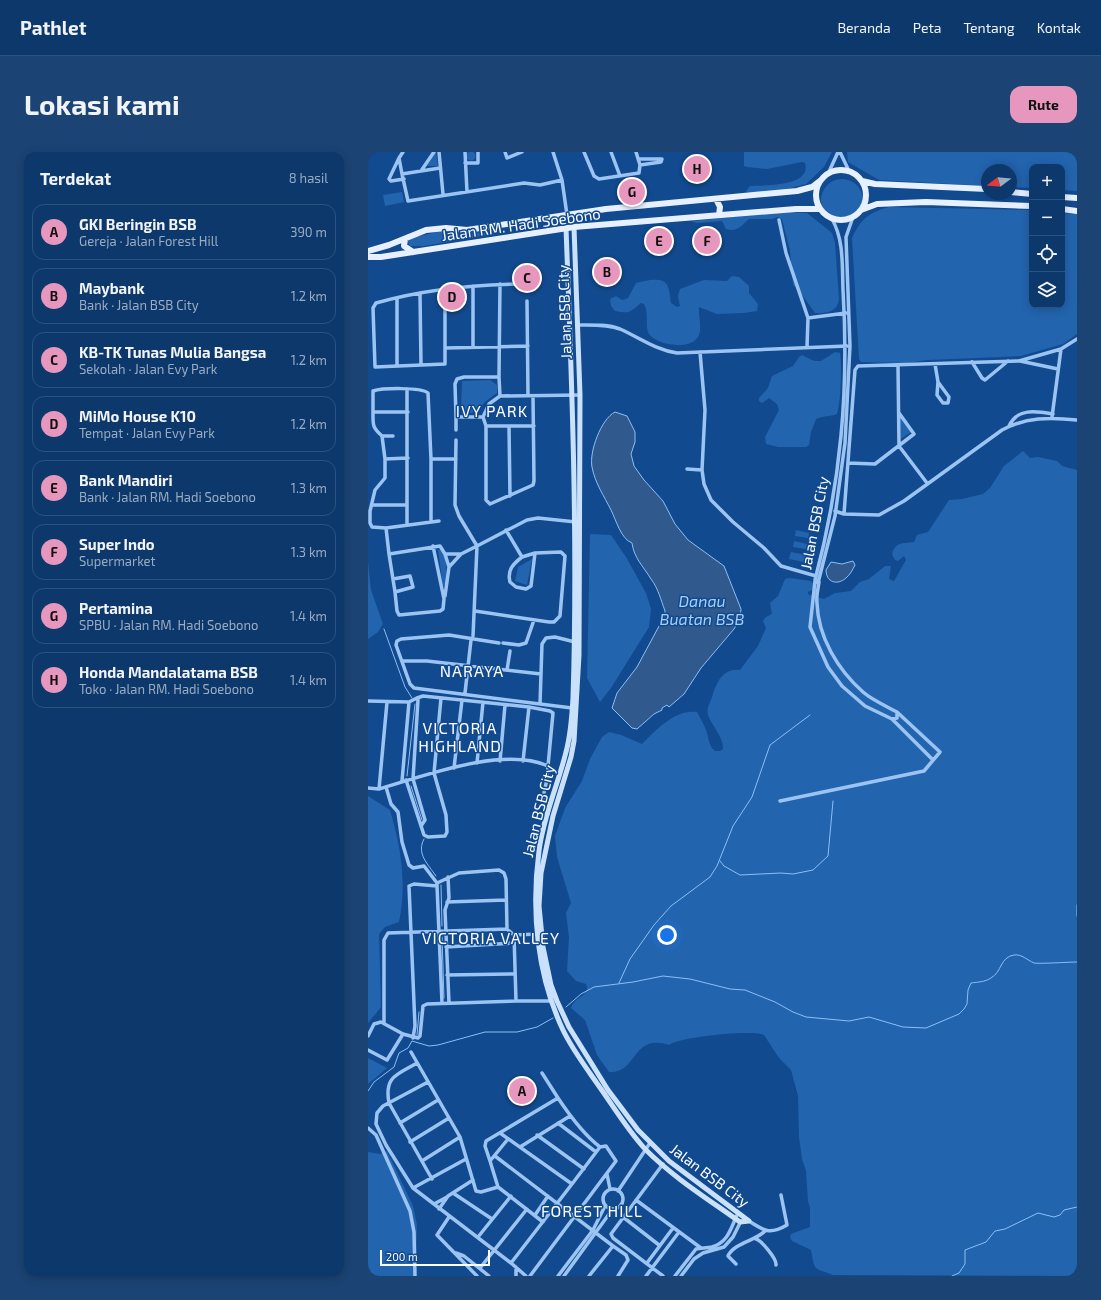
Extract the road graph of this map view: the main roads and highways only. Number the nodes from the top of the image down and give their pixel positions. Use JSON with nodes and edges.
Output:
{"nodes":[{"id":1,"x":820,"y":180,"type":"junction"},
{"id":2,"x":862,"y":181,"type":"junction"},
{"id":3,"x":981,"y":189,"type":"edge"},
{"id":4,"x":1017,"y":193,"type":"edge"},
{"id":5,"x":1029,"y":194,"type":"edge"},
{"id":6,"x":1065,"y":197,"type":"edge"},
{"id":7,"x":1077,"y":198,"type":"edge"},
{"id":8,"x":716,"y":199,"type":"junction"},
{"id":9,"x":1029,"y":206,"type":"edge"},
{"id":10,"x":820,"y":209,"type":"junction"},
{"id":11,"x":1065,"y":209,"type":"edge"},
{"id":12,"x":861,"y":210,"type":"junction"},
{"id":13,"x":1077,"y":211,"type":"edge"},
{"id":14,"x":719,"y":215,"type":"junction"},
{"id":15,"x":404,"y":239,"type":"junction"},
{"id":16,"x":368,"y":251,"type":"edge"},
{"id":17,"x":413,"y":252,"type":"junction"},
{"id":18,"x":368,"y":257,"type":"edge"}],
"edges":[{"from":1,"to":2,"type":"main road","name":"Jalan RM. Hadi Soebono"},
{"from":1,"to":8,"type":"main road","name":"Jalan RM. Hadi Soebono"},
{"from":1,"to":10,"type":"main road"},
{"from":2,"to":3,"type":"main road"},
{"from":2,"to":12,"type":"main road"},
{"from":4,"to":5,"type":"main road"},
{"from":6,"to":7,"type":"main road"},
{"from":8,"to":14,"type":"main road"},
{"from":8,"to":15,"type":"main road","name":"Jalan RM. Hadi Soebono"},
{"from":9,"to":12,"type":"main road"},
{"from":10,"to":12,"type":"main road"},
{"from":10,"to":14,"type":"main road","name":"Jalan RM. Hadi Soebono"},
{"from":11,"to":13,"type":"main road"},
{"from":14,"to":17,"type":"main road","name":"Jalan RM. Hadi Soebono"},
{"from":15,"to":16,"type":"main road","name":"Jalan RM. Hadi Soebono"},
{"from":15,"to":17,"type":"main road"},
{"from":17,"to":18,"type":"main road","name":"Jalan RM. Hadi Soebono"}]}
